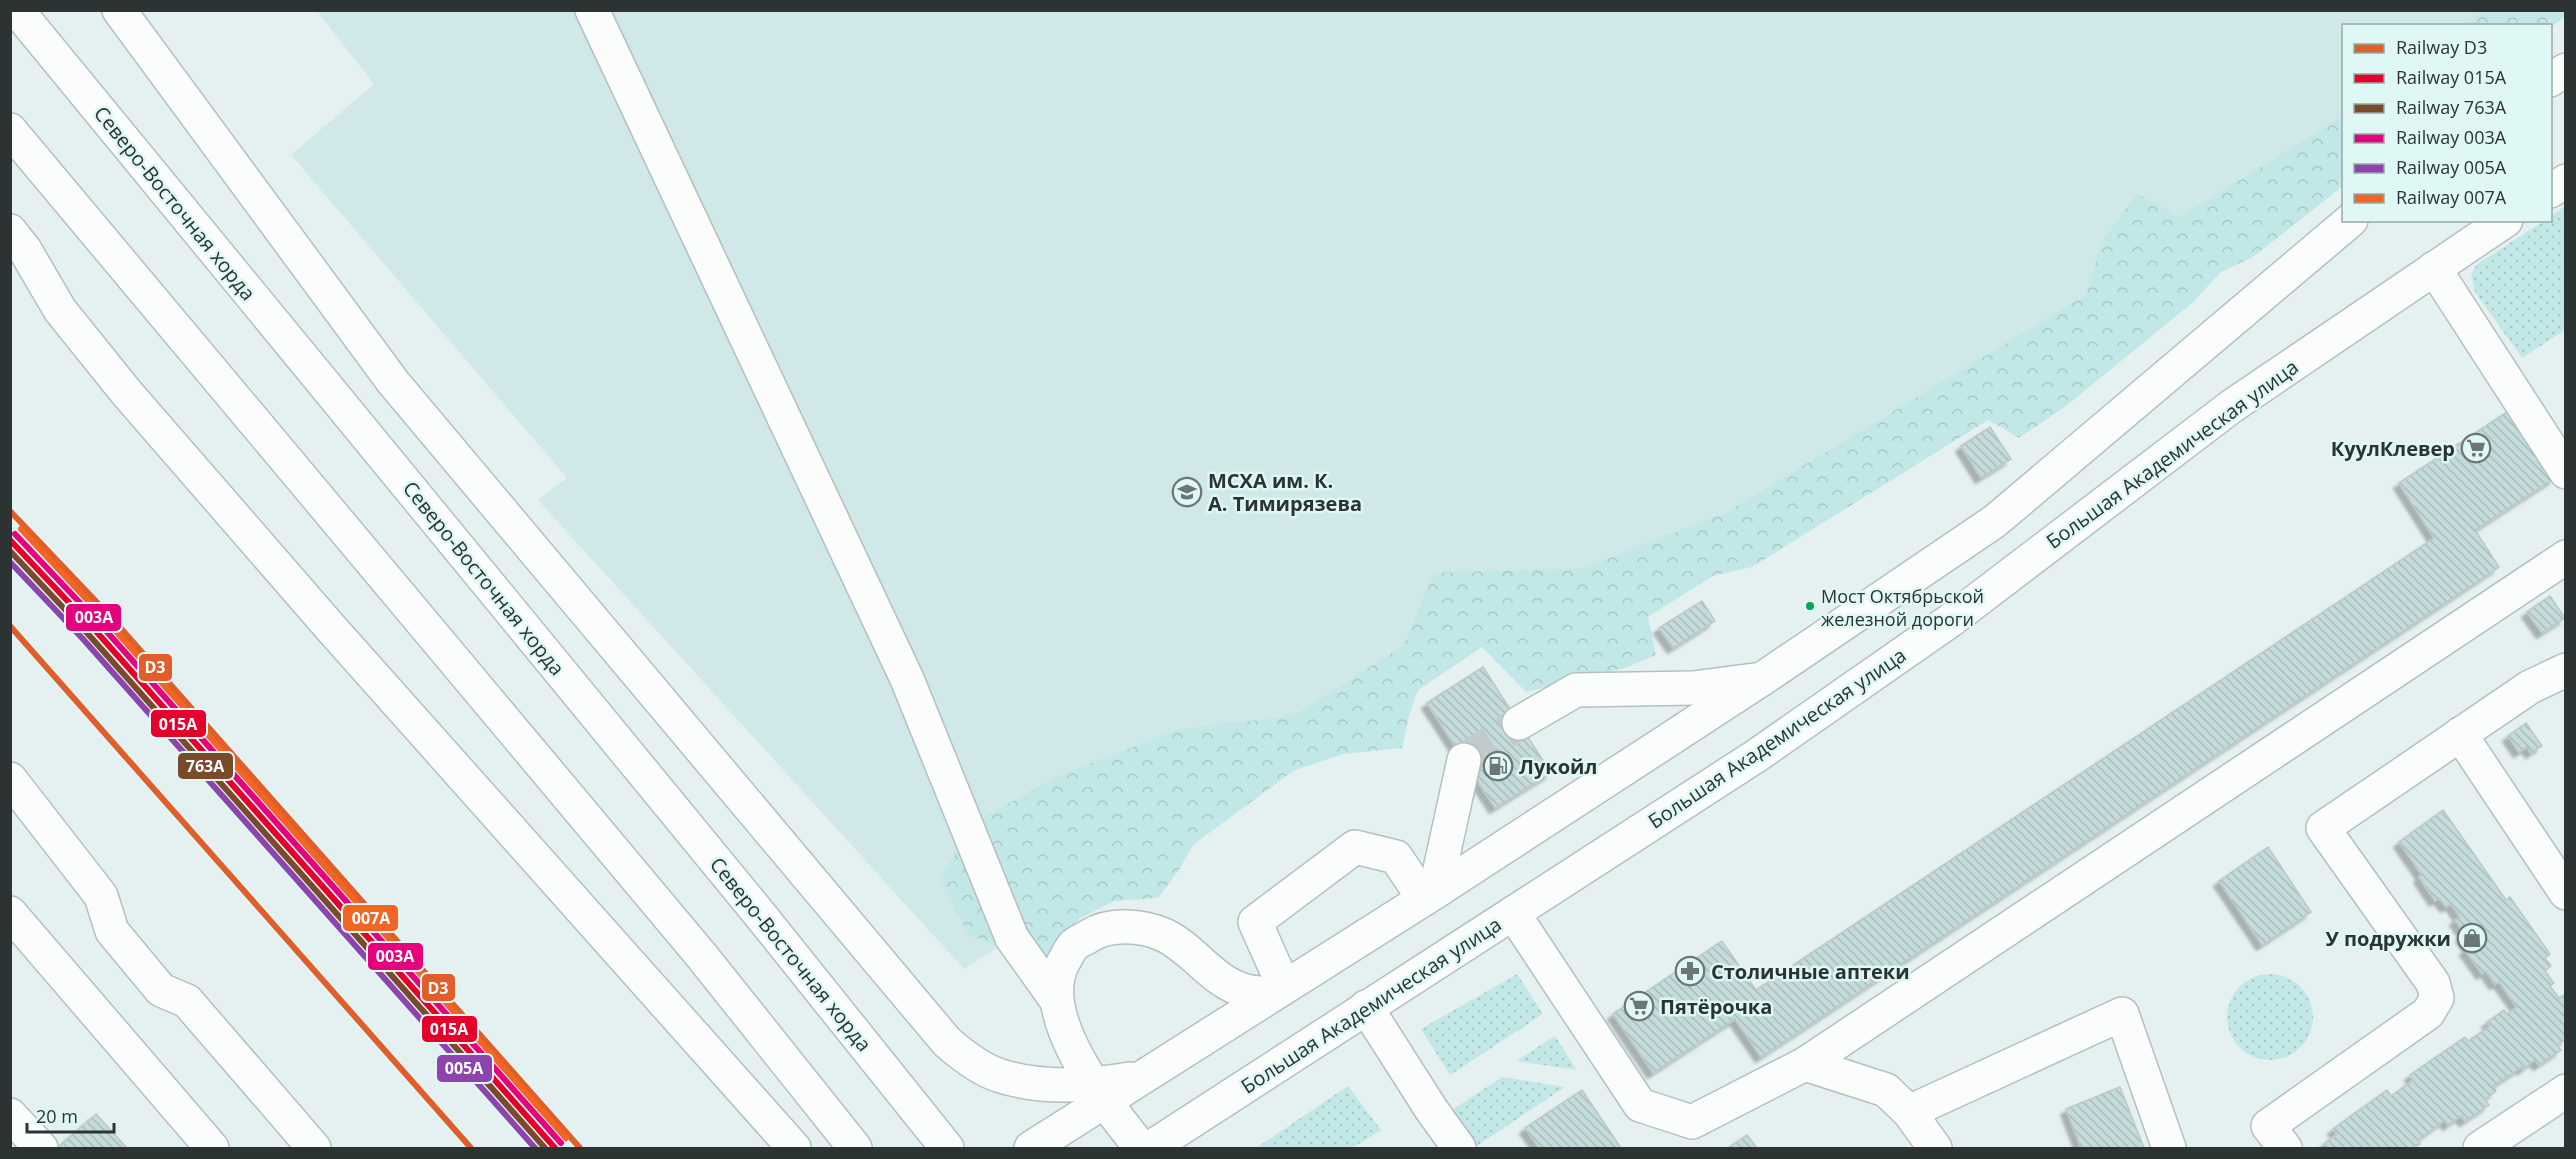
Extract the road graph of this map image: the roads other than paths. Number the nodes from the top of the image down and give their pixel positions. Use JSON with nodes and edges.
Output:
{"nodes":[{"id":1,"x":17,"y":10,"type":"edge"},
{"id":2,"x":119,"y":10,"type":"edge"},
{"id":3,"x":143,"y":10,"type":"edge"},
{"id":4,"x":592,"y":10,"type":"edge"},
{"id":5,"x":2565,"y":70,"type":"edge"},
{"id":6,"x":2552,"y":79,"type":"edge"},
{"id":7,"x":10,"y":130,"type":"edge"},
{"id":8,"x":2565,"y":181,"type":"edge"},
{"id":9,"x":2552,"y":190,"type":"edge"},
{"id":10,"x":2349,"y":222,"type":"edge"},
{"id":11,"x":2503,"y":222,"type":"edge"},
{"id":12,"x":10,"y":231,"type":"edge"},
{"id":13,"x":2434,"y":268,"type":"junction"},
{"id":14,"x":10,"y":270,"type":"edge"},
{"id":15,"x":60,"y":310,"type":"junction"},
{"id":16,"x":393,"y":382,"type":"junction"},
{"id":17,"x":2565,"y":472,"type":"edge"},
{"id":18,"x":2565,"y":557,"type":"edge"},
{"id":19,"x":2565,"y":670,"type":"edge"},
{"id":20,"x":1762,"y":679,"type":"junction"},
{"id":21,"x":1519,"y":723,"type":"tunnel mouth"},
{"id":22,"x":2460,"y":734,"type":"junction"},
{"id":23,"x":1464,"y":760,"type":"tunnel mouth"},
{"id":24,"x":10,"y":779,"type":"edge"},
{"id":25,"x":2565,"y":893,"type":"edge"},
{"id":26,"x":1429,"y":896,"type":"junction"},
{"id":27,"x":10,"y":913,"type":"edge"},
{"id":28,"x":1513,"y":913,"type":"junction"},
{"id":29,"x":1278,"y":990,"type":"junction"},
{"id":30,"x":1057,"y":1001,"type":"junction"},
{"id":31,"x":1366,"y":1007,"type":"junction"},
{"id":32,"x":1805,"y":1064,"type":"junction"},
{"id":33,"x":2565,"y":1091,"type":"edge"},
{"id":34,"x":1099,"y":1094,"type":"junction"},
{"id":35,"x":1909,"y":1112,"type":"junction"},
{"id":36,"x":10,"y":1115,"type":"edge"},
{"id":37,"x":1692,"y":1135,"type":"edge"},
{"id":38,"x":41,"y":1149,"type":"edge"},
{"id":39,"x":212,"y":1149,"type":"edge"},
{"id":40,"x":314,"y":1149,"type":"edge"},
{"id":41,"x":794,"y":1149,"type":"edge"},
{"id":42,"x":855,"y":1149,"type":"edge"},
{"id":43,"x":946,"y":1149,"type":"edge"},
{"id":44,"x":1031,"y":1149,"type":"edge"},
{"id":45,"x":1141,"y":1149,"type":"edge"},
{"id":46,"x":1150,"y":1149,"type":"edge"},
{"id":47,"x":1459,"y":1149,"type":"edge"},
{"id":48,"x":1935,"y":1149,"type":"edge"},
{"id":49,"x":2169,"y":1149,"type":"edge"},
{"id":50,"x":2285,"y":1149,"type":"edge"},
{"id":51,"x":2480,"y":1149,"type":"edge"}],
"edges":[{"from":1,"to":43,"type":"main road","name":"Северо-Восточная хорда"},
{"from":2,"to":16,"type":"main road"},
{"from":3,"to":16,"type":"main road"},
{"from":4,"to":30,"type":"main road"},
{"from":5,"to":6,"type":"main road"},
{"from":7,"to":42,"type":"main road"},
{"from":8,"to":9,"type":"main road"},
{"from":10,"to":20,"type":"main road"},
{"from":11,"to":13,"type":"main road","name":"Большая Академическая улица"},
{"from":12,"to":15,"type":"main road"},
{"from":13,"to":17,"type":"main road"},
{"from":13,"to":28,"type":"main road","name":"Большая Академическая улица"},
{"from":14,"to":15,"type":"main road"},
{"from":15,"to":41,"type":"main road"},
{"from":16,"to":34,"type":"main road"},
{"from":18,"to":32,"type":"main road"},
{"from":19,"to":22,"type":"main road"},
{"from":20,"to":21,"type":"main road"},
{"from":20,"to":26,"type":"main road"},
{"from":22,"to":25,"type":"main road"},
{"from":22,"to":50,"type":"main road"},
{"from":23,"to":26,"type":"main road"},
{"from":24,"to":40,"type":"main road"},
{"from":26,"to":29,"type":"main road"},
{"from":26,"to":29,"type":"main road"},
{"from":27,"to":39,"type":"main road"},
{"from":28,"to":31,"type":"main road","name":"Большая Академическая улица"},
{"from":28,"to":37,"type":"main road"},
{"from":29,"to":30,"type":"main road"},
{"from":29,"to":34,"type":"main road"},
{"from":30,"to":34,"type":"main road"},
{"from":31,"to":46,"type":"main road","name":"Большая Академическая улица"},
{"from":31,"to":47,"type":"main road"},
{"from":32,"to":35,"type":"main road"},
{"from":32,"to":37,"type":"main road"},
{"from":33,"to":51,"type":"main road"},
{"from":34,"to":44,"type":"main road"},
{"from":34,"to":45,"type":"main road"},
{"from":35,"to":48,"type":"main road"},
{"from":35,"to":49,"type":"main road"},
{"from":36,"to":38,"type":"main road"}]}
